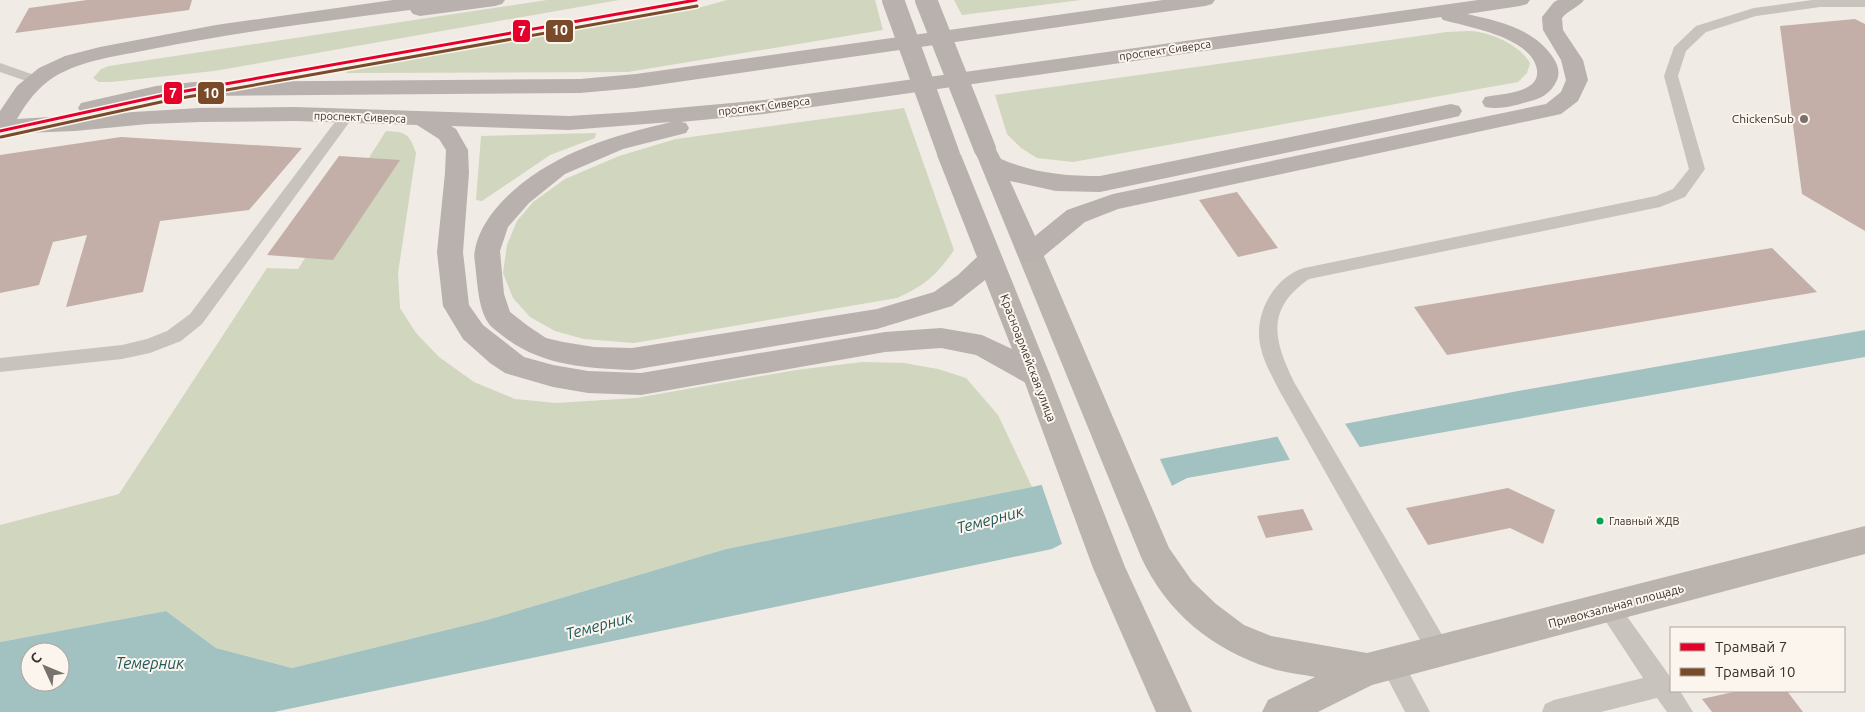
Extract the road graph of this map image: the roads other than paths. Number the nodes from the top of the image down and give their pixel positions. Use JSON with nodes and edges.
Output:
{"nodes":[{"id":1,"x":439,"y":0,"type":"edge"},
{"id":2,"x":494,"y":0,"type":"edge"},
{"id":3,"x":893,"y":0,"type":"edge"},
{"id":4,"x":926,"y":0,"type":"edge"},
{"id":5,"x":1204,"y":0,"type":"edge"},
{"id":6,"x":1520,"y":0,"type":"edge"},
{"id":7,"x":1574,"y":0,"type":"edge"},
{"id":8,"x":1865,"y":3,"type":"edge"},
{"id":9,"x":1432,"y":12,"type":"junction"},
{"id":10,"x":138,"y":46,"type":"junction"},
{"id":11,"x":0,"y":67,"type":"edge"},
{"id":12,"x":35,"y":80,"type":"junction"},
{"id":13,"x":764,"y":107,"type":"junction"},
{"id":14,"x":346,"y":117,"type":"junction"},
{"id":15,"x":425,"y":120,"type":"junction"},
{"id":16,"x":1,"y":127,"type":"edge"},
{"id":17,"x":988,"y":157,"type":"junction"},
{"id":18,"x":1030,"y":254,"type":"junction"},
{"id":19,"x":990,"y":260,"type":"junction"},
{"id":20,"x":0,"y":365,"type":"edge"},
{"id":21,"x":1036,"y":375,"type":"junction"},
{"id":22,"x":1865,"y":540,"type":"edge"},
{"id":23,"x":1608,"y":608,"type":"junction"},
{"id":24,"x":1440,"y":653,"type":"junction"},
{"id":25,"x":1380,"y":667,"type":"junction"},
{"id":26,"x":1662,"y":685,"type":"junction"},
{"id":27,"x":1174,"y":712,"type":"edge"},
{"id":28,"x":1280,"y":712,"type":"edge"},
{"id":29,"x":1418,"y":712,"type":"edge"},
{"id":30,"x":1554,"y":712,"type":"edge"},
{"id":31,"x":1681,"y":712,"type":"edge"}],
"edges":[{"from":1,"to":10,"type":"main road"},
{"from":2,"to":10,"type":"main road"},
{"from":3,"to":19,"type":"main road","name":"Красноармейская улица","bridge":true},
{"from":4,"to":17,"type":"main road","bridge":true},
{"from":5,"to":16,"type":"main road"},
{"from":6,"to":9,"type":"main road","name":"проспект Сиверса"},
{"from":7,"to":18,"type":"main road"},
{"from":8,"to":24,"type":"lane"},
{"from":9,"to":13,"type":"main road","name":"проспект Сиверса"},
{"from":9,"to":17,"type":"main road"},
{"from":10,"to":12,"type":"main road"},
{"from":11,"to":12,"type":"lane"},
{"from":12,"to":16,"type":"main road"},
{"from":13,"to":15,"type":"main road","name":"проспект Сиверса"},
{"from":13,"to":19,"type":"main road"},
{"from":14,"to":15,"type":"main road","name":"проспект Сиверса"},
{"from":14,"to":16,"type":"main road","name":"проспект Сиверса"},
{"from":14,"to":20,"type":"lane"},
{"from":15,"to":21,"type":"main road"},
{"from":17,"to":18,"type":"main road"},
{"from":18,"to":25,"type":"main road","name":"Привокзальная площадь"},
{"from":19,"to":21,"type":"main road","name":"Красноармейская улица"},
{"from":21,"to":27,"type":"main road","name":"Красноармейская улица"},
{"from":22,"to":23,"type":"main road","name":"Привокзальная площадь"},
{"from":23,"to":24,"type":"main road","name":"Привокзальная площадь"},
{"from":23,"to":26,"type":"lane"},
{"from":24,"to":25,"type":"main road","name":"Привокзальная площадь"},
{"from":25,"to":28,"type":"main road","name":"Привокзальная площадь"},
{"from":25,"to":29,"type":"lane"},
{"from":26,"to":30,"type":"lane"},
{"from":26,"to":31,"type":"lane"}]}
